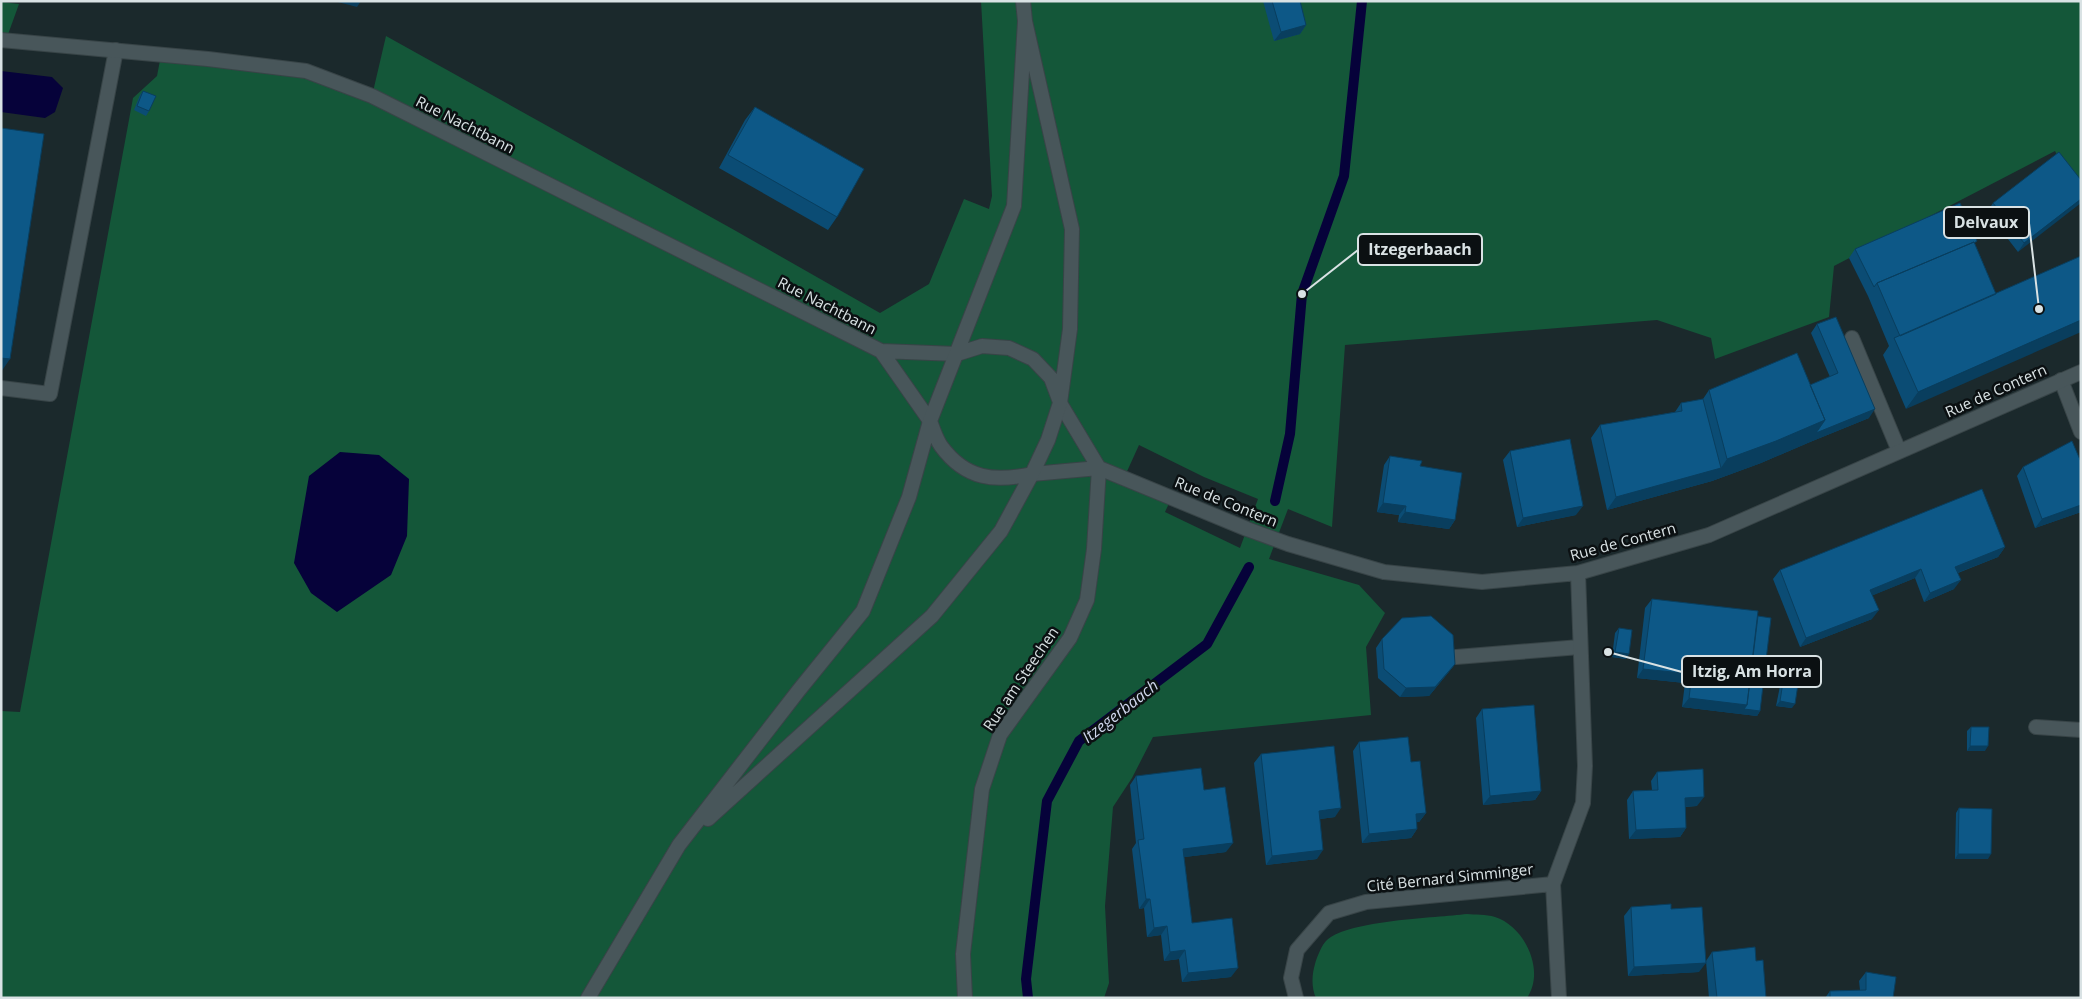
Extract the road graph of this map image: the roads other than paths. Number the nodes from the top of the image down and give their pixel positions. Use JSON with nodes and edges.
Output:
{"nodes":[{"id":1,"x":1023,"y":1,"type":"edge"},
{"id":2,"x":1025,"y":20,"type":"junction"},
{"id":3,"x":1,"y":40,"type":"edge"},
{"id":4,"x":116,"y":50,"type":"junction"},
{"id":5,"x":1852,"y":338,"type":"dead end"},
{"id":6,"x":881,"y":352,"type":"junction"},
{"id":7,"x":957,"y":354,"type":"junction"},
{"id":8,"x":2081,"y":372,"type":"edge"},
{"id":9,"x":2061,"y":380,"type":"junction"},
{"id":10,"x":1,"y":388,"type":"edge"},
{"id":11,"x":1060,"y":403,"type":"junction"},
{"id":12,"x":930,"y":421,"type":"junction"},
{"id":13,"x":2081,"y":432,"type":"edge"},
{"id":14,"x":1900,"y":451,"type":"junction"},
{"id":15,"x":1099,"y":468,"type":"junction"},
{"id":16,"x":1032,"y":474,"type":"junction"},
{"id":17,"x":1578,"y":573,"type":"junction"},
{"id":18,"x":1580,"y":647,"type":"junction"},
{"id":19,"x":1456,"y":658,"type":"edge"},
{"id":20,"x":2036,"y":727,"type":"dead end"},
{"id":21,"x":2081,"y":730,"type":"edge"},
{"id":22,"x":679,"y":845,"type":"junction"},
{"id":23,"x":1554,"y":884,"type":"junction"},
{"id":24,"x":588,"y":998,"type":"edge"},
{"id":25,"x":965,"y":998,"type":"edge"},
{"id":26,"x":1296,"y":998,"type":"edge"},
{"id":27,"x":1559,"y":998,"type":"edge"}],
"edges":[{"from":1,"to":2,"type":"street"},
{"from":2,"to":7,"type":"street"},
{"from":2,"to":11,"type":"street"},
{"from":3,"to":4,"type":"street","name":"Rue Nachtbann"},
{"from":4,"to":6,"type":"street","name":"Rue Nachtbann"},
{"from":4,"to":10,"type":"street"},
{"from":5,"to":14,"type":"street"},
{"from":6,"to":7,"type":"street","name":"Rue Nachtbann"},
{"from":6,"to":12,"type":"street","name":"Rue Nachtbann"},
{"from":7,"to":11,"type":"street"},
{"from":7,"to":12,"type":"street"},
{"from":8,"to":9,"type":"street","name":"Rue de Contern"},
{"from":9,"to":13,"type":"street"},
{"from":9,"to":14,"type":"street","name":"Rue de Contern"},
{"from":11,"to":15,"type":"street"},
{"from":11,"to":16,"type":"street"},
{"from":12,"to":16,"type":"street"},
{"from":12,"to":22,"type":"street"},
{"from":14,"to":17,"type":"street","name":"Rue de Contern"},
{"from":15,"to":16,"type":"street","name":"Rue de Contern"},
{"from":15,"to":17,"type":"street","name":"Rue de Contern"},
{"from":15,"to":25,"type":"street","name":"Rue am Steechen"},
{"from":16,"to":22,"type":"street"},
{"from":17,"to":18,"type":"street","name":"Cité Bernard Simminger"},
{"from":18,"to":19,"type":"street"},
{"from":18,"to":23,"type":"street","name":"Cité Bernard Simminger"},
{"from":20,"to":21,"type":"street"},
{"from":22,"to":24,"type":"street"},
{"from":23,"to":26,"type":"street","name":"Cité Bernard Simminger"},
{"from":23,"to":27,"type":"street","name":"Cité Bernard Simminger"}]}
